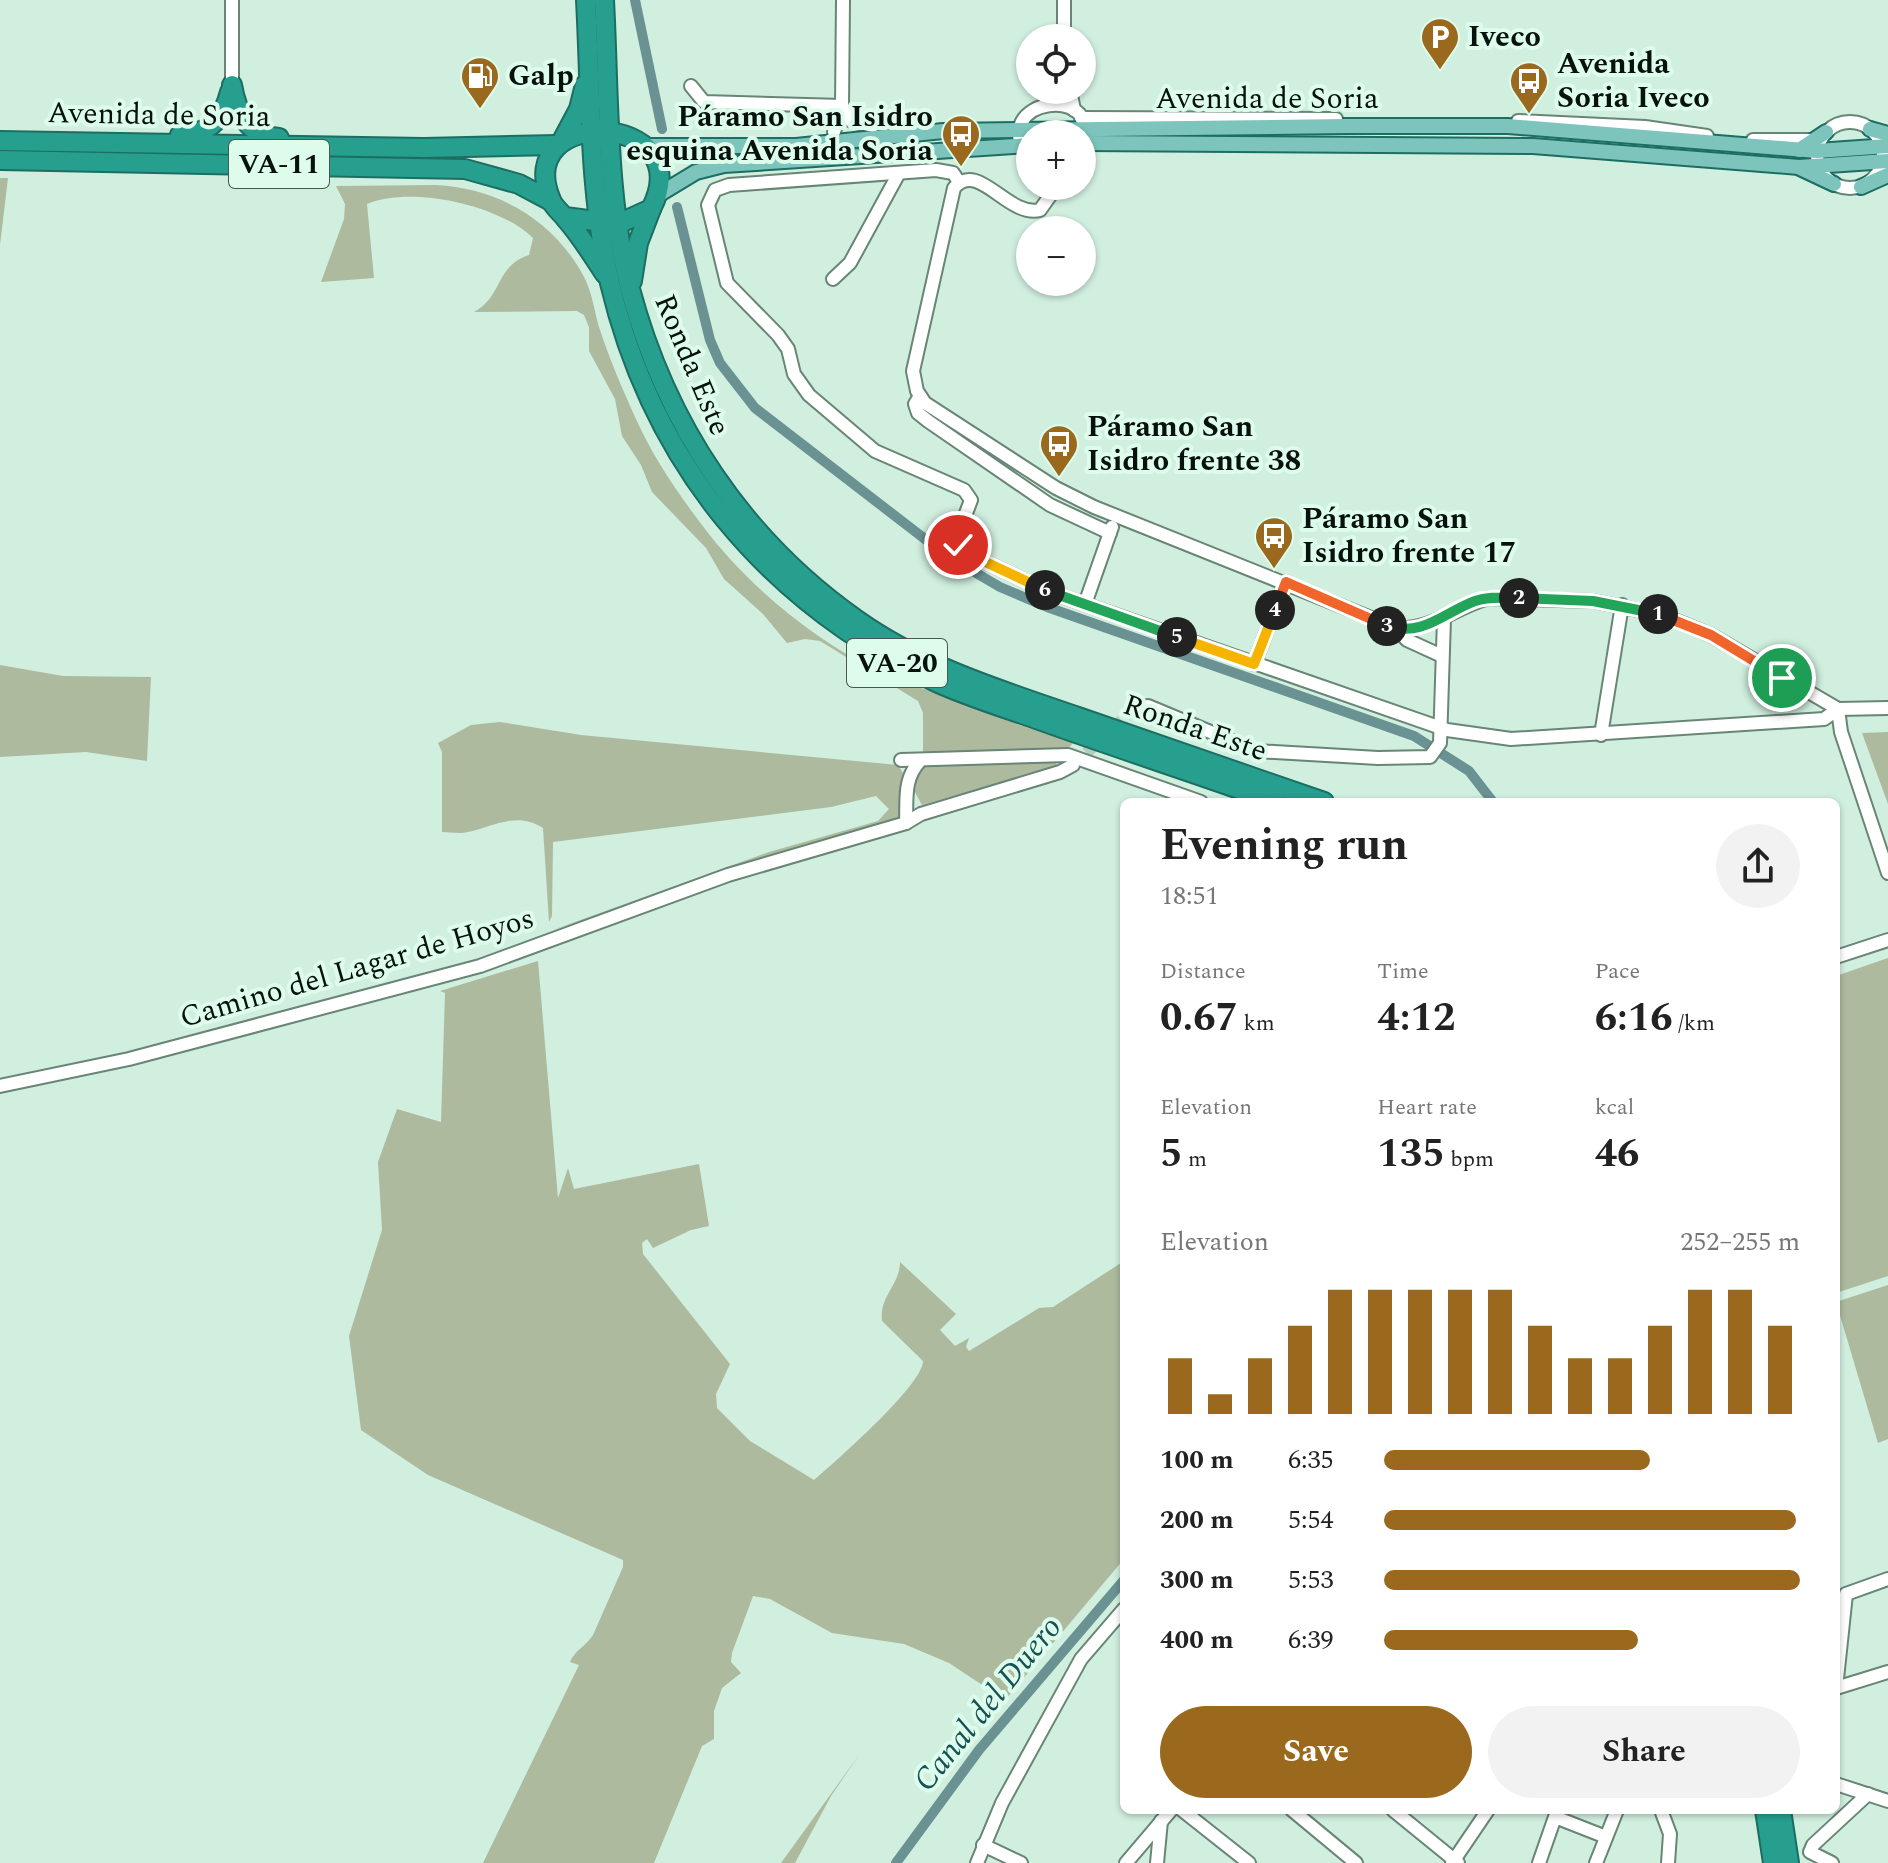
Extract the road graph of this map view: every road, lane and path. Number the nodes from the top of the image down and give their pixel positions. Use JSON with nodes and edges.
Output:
{"nodes":[{"id":1,"x":232,"y":0,"type":"edge"},
{"id":2,"x":586,"y":0,"type":"edge"},
{"id":3,"x":604,"y":0,"type":"edge"},
{"id":4,"x":843,"y":0,"type":"edge"},
{"id":5,"x":1064,"y":0,"type":"edge"},
{"id":6,"x":1064,"y":24,"type":"edge"},
{"id":7,"x":589,"y":70,"type":"junction"},
{"id":8,"x":608,"y":76,"type":"junction"},
{"id":9,"x":232,"y":85,"type":"junction"},
{"id":10,"x":691,"y":86,"type":"dead end"},
{"id":11,"x":842,"y":106,"type":"junction"},
{"id":12,"x":1039,"y":106,"type":"joint"},
{"id":13,"x":1025,"y":120,"type":"edge"},
{"id":14,"x":1071,"y":120,"type":"edge"},
{"id":15,"x":873,"y":126,"type":"dead end"},
{"id":16,"x":1016,"y":129,"type":"edge"},
{"id":17,"x":1870,"y":129,"type":"joint"},
{"id":18,"x":602,"y":132,"type":"junction"},
{"id":19,"x":834,"y":132,"type":"dead end"},
{"id":20,"x":1096,"y":132,"type":"edge"},
{"id":21,"x":1096,"y":132,"type":"edge"},
{"id":22,"x":1096,"y":132,"type":"edge"},
{"id":23,"x":0,"y":141,"type":"edge"},
{"id":24,"x":1886,"y":142,"type":"edge"},
{"id":25,"x":127,"y":143,"type":"junction"},
{"id":26,"x":560,"y":143,"type":"junction"},
{"id":27,"x":641,"y":143,"type":"junction"},
{"id":28,"x":1016,"y":146,"type":"edge"},
{"id":29,"x":365,"y":147,"type":"junction"},
{"id":30,"x":1819,"y":147,"type":"junction"},
{"id":31,"x":0,"y":160,"type":"edge"},
{"id":32,"x":1886,"y":166,"type":"edge"},
{"id":33,"x":1799,"y":167,"type":"junction"},
{"id":34,"x":899,"y":173,"type":"junction"},
{"id":35,"x":959,"y":182,"type":"junction"},
{"id":36,"x":1834,"y":184,"type":"junction"},
{"id":37,"x":1861,"y":187,"type":"joint"},
{"id":38,"x":1045,"y":200,"type":"edge"},
{"id":39,"x":551,"y":201,"type":"junction"},
{"id":40,"x":655,"y":202,"type":"junction"},
{"id":41,"x":565,"y":217,"type":"junction"},
{"id":42,"x":609,"y":224,"type":"junction"},
{"id":43,"x":833,"y":279,"type":"dead end"},
{"id":44,"x":610,"y":281,"type":"junction"},
{"id":45,"x":629,"y":287,"type":"junction"},
{"id":46,"x":920,"y":396,"type":"junction"},
{"id":47,"x":1116,"y":517,"type":"junction"},
{"id":48,"x":1110,"y":533,"type":"junction"},
{"id":49,"x":1286,"y":582,"type":"junction"},
{"id":50,"x":1085,"y":604,"type":"junction"},
{"id":51,"x":1622,"y":605,"type":"junction"},
{"id":52,"x":1444,"y":619,"type":"junction"},
{"id":53,"x":1396,"y":628,"type":"junction"},
{"id":54,"x":1442,"y":656,"type":"junction"},
{"id":55,"x":1254,"y":664,"type":"junction"},
{"id":56,"x":1888,"y":708,"type":"edge"},
{"id":57,"x":1838,"y":709,"type":"junction"},
{"id":58,"x":1132,"y":711,"type":"dead end"},
{"id":59,"x":1441,"y":728,"type":"junction"},
{"id":60,"x":1601,"y":735,"type":"junction"},
{"id":61,"x":901,"y":760,"type":"dead end"},
{"id":62,"x":920,"y":761,"type":"junction"},
{"id":63,"x":1073,"y":765,"type":"tunnel mouth"},
{"id":64,"x":1190,"y":798,"type":"edge"},
{"id":65,"x":1265,"y":798,"type":"edge"},
{"id":66,"x":1313,"y":798,"type":"edge"},
{"id":67,"x":906,"y":823,"type":"junction"},
{"id":68,"x":1888,"y":873,"type":"edge"},
{"id":69,"x":1888,"y":940,"type":"edge"},
{"id":70,"x":1840,"y":956,"type":"edge"},
{"id":71,"x":0,"y":1086,"type":"edge"},
{"id":72,"x":1888,"y":1579,"type":"edge"},
{"id":73,"x":1120,"y":1614,"type":"edge"},
{"id":74,"x":1840,"y":1650,"type":"edge"},
{"id":75,"x":1888,"y":1672,"type":"edge"},
{"id":76,"x":1840,"y":1687,"type":"edge"},
{"id":77,"x":1840,"y":1785,"type":"edge"},
{"id":78,"x":1868,"y":1794,"type":"junction"},
{"id":79,"x":1888,"y":1801,"type":"edge"},
{"id":80,"x":1167,"y":1814,"type":"edge"},
{"id":81,"x":1187,"y":1814,"type":"edge"},
{"id":82,"x":1297,"y":1814,"type":"edge"},
{"id":83,"x":1398,"y":1814,"type":"edge"},
{"id":84,"x":1485,"y":1814,"type":"edge"},
{"id":85,"x":1615,"y":1814,"type":"edge"},
{"id":86,"x":1662,"y":1814,"type":"edge"},
{"id":87,"x":1766,"y":1814,"type":"edge"},
{"id":88,"x":1782,"y":1814,"type":"edge"},
{"id":89,"x":1161,"y":1821,"type":"junction"},
{"id":90,"x":1606,"y":1837,"type":"junction"},
{"id":91,"x":983,"y":1845,"type":"junction"},
{"id":92,"x":1455,"y":1862,"type":"edge"},
{"id":93,"x":977,"y":1863,"type":"edge"},
{"id":94,"x":1021,"y":1863,"type":"edge"},
{"id":95,"x":1126,"y":1863,"type":"edge"},
{"id":96,"x":1157,"y":1863,"type":"edge"},
{"id":97,"x":1249,"y":1863,"type":"edge"},
{"id":98,"x":1356,"y":1863,"type":"edge"},
{"id":99,"x":1539,"y":1863,"type":"edge"},
{"id":100,"x":1596,"y":1863,"type":"edge"},
{"id":101,"x":1668,"y":1863,"type":"edge"},
{"id":102,"x":1773,"y":1863,"type":"edge"},
{"id":103,"x":1789,"y":1863,"type":"edge"},
{"id":104,"x":1832,"y":1863,"type":"edge"}],
"edges":[{"from":1,"to":9,"type":"street"},
{"from":2,"to":7,"type":"highway","name":"Ronda Este","number":"VA-20"},
{"from":3,"to":8,"type":"highway","name":"Ronda Este","number":"VA-20"},
{"from":4,"to":11,"type":"street"},
{"from":5,"to":6,"type":"street"},
{"from":7,"to":18,"type":"highway","name":"Ronda Este","number":"VA-20"},
{"from":7,"to":26,"type":"highway"},
{"from":8,"to":18,"type":"highway","name":"Ronda Este","number":"VA-20"},
{"from":8,"to":27,"type":"highway"},
{"from":9,"to":25,"type":"highway"},
{"from":9,"to":29,"type":"highway"},
{"from":10,"to":11,"type":"street"},
{"from":11,"to":15,"type":"street"},
{"from":11,"to":19,"type":"street"},
{"from":12,"to":13,"type":"street"},
{"from":12,"to":14,"type":"street"},
{"from":16,"to":27,"type":"main road","name":"Avenida de Soria"},
{"from":17,"to":24,"type":"main road"},
{"from":17,"to":30,"type":"street"},
{"from":18,"to":26,"type":"highway","number":"VA-11"},
{"from":18,"to":27,"type":"highway"},
{"from":18,"to":42,"type":"highway","name":"Ronda Este","number":"VA-20"},
{"from":20,"to":30,"type":"street","name":"Avenida de Soria"},
{"from":21,"to":30,"type":"main road","name":"Avenida de Soria"},
{"from":22,"to":33,"type":"main road","name":"Avenida de Soria"},
{"from":23,"to":25,"type":"highway","name":"Avenida de Soria","number":"VA-11"},
{"from":24,"to":30,"type":"main road","name":"Avenida de Soria"},
{"from":24,"to":32,"type":"street"},
{"from":25,"to":29,"type":"highway","name":"Avenida de Soria","number":"VA-11"},
{"from":26,"to":29,"type":"highway","name":"Avenida de Soria","number":"VA-11"},
{"from":26,"to":39,"type":"highway"},
{"from":27,"to":40,"type":"highway"},
{"from":28,"to":40,"type":"main road"},
{"from":30,"to":32,"type":"main road","name":"Avenida de Soria"},
{"from":30,"to":33,"type":"main road","name":"Avenida de Soria"},
{"from":30,"to":36,"type":"street"},
{"from":31,"to":39,"type":"highway","name":"Avenida de Soria","number":"VA-11"},
{"from":32,"to":37,"type":"main road"},
{"from":33,"to":36,"type":"main road"},
{"from":34,"to":35,"type":"street"},
{"from":34,"to":43,"type":"street"},
{"from":34,"to":50,"type":"street"},
{"from":35,"to":38,"type":"street"},
{"from":35,"to":46,"type":"street"},
{"from":36,"to":37,"type":"street"},
{"from":39,"to":41,"type":"highway","number":"VA-11"},
{"from":40,"to":42,"type":"highway"},
{"from":40,"to":45,"type":"highway"},
{"from":41,"to":42,"type":"highway"},
{"from":41,"to":44,"type":"highway"},
{"from":42,"to":44,"type":"highway","name":"Ronda Este","number":"VA-20"},
{"from":42,"to":45,"type":"highway","name":"Ronda Este","number":"VA-20"},
{"from":44,"to":65,"type":"highway","name":"Ronda Este","number":"VA-20"},
{"from":45,"to":66,"type":"highway","name":"Ronda Este","number":"VA-20"},
{"from":46,"to":47,"type":"street"},
{"from":46,"to":48,"type":"street"},
{"from":47,"to":48,"type":"street"},
{"from":47,"to":49,"type":"street"},
{"from":48,"to":50,"type":"street"},
{"from":49,"to":53,"type":"street"},
{"from":49,"to":55,"type":"street"},
{"from":50,"to":55,"type":"street"},
{"from":51,"to":52,"type":"street"},
{"from":51,"to":57,"type":"street"},
{"from":51,"to":60,"type":"street"},
{"from":52,"to":53,"type":"street"},
{"from":52,"to":54,"type":"street"},
{"from":53,"to":54,"type":"street"},
{"from":54,"to":59,"type":"street"},
{"from":55,"to":59,"type":"street"},
{"from":56,"to":57,"type":"street"},
{"from":57,"to":60,"type":"street"},
{"from":57,"to":68,"type":"street"},
{"from":58,"to":59,"type":"street"},
{"from":59,"to":60,"type":"street"},
{"from":61,"to":62,"type":"street"},
{"from":62,"to":64,"type":"street"},
{"from":62,"to":67,"type":"street"},
{"from":63,"to":67,"type":"street","name":"Camino del Lagar de Hoyos"},
{"from":67,"to":71,"type":"street","name":"Camino del Lagar de Hoyos"},
{"from":69,"to":70,"type":"street"},
{"from":72,"to":74,"type":"street"},
{"from":73,"to":91,"type":"street"},
{"from":75,"to":76,"type":"street"},
{"from":77,"to":78,"type":"street"},
{"from":78,"to":79,"type":"street"},
{"from":78,"to":104,"type":"street"},
{"from":80,"to":89,"type":"street"},
{"from":81,"to":97,"type":"street"},
{"from":82,"to":98,"type":"street"},
{"from":83,"to":92,"type":"street"},
{"from":84,"to":92,"type":"street"},
{"from":85,"to":90,"type":"street"},
{"from":86,"to":101,"type":"street"},
{"from":87,"to":102,"type":"highway"},
{"from":88,"to":103,"type":"highway"},
{"from":89,"to":95,"type":"street"},
{"from":89,"to":96,"type":"street"},
{"from":90,"to":99,"type":"street"},
{"from":90,"to":100,"type":"street"},
{"from":91,"to":93,"type":"street"},
{"from":91,"to":94,"type":"street"}]}
